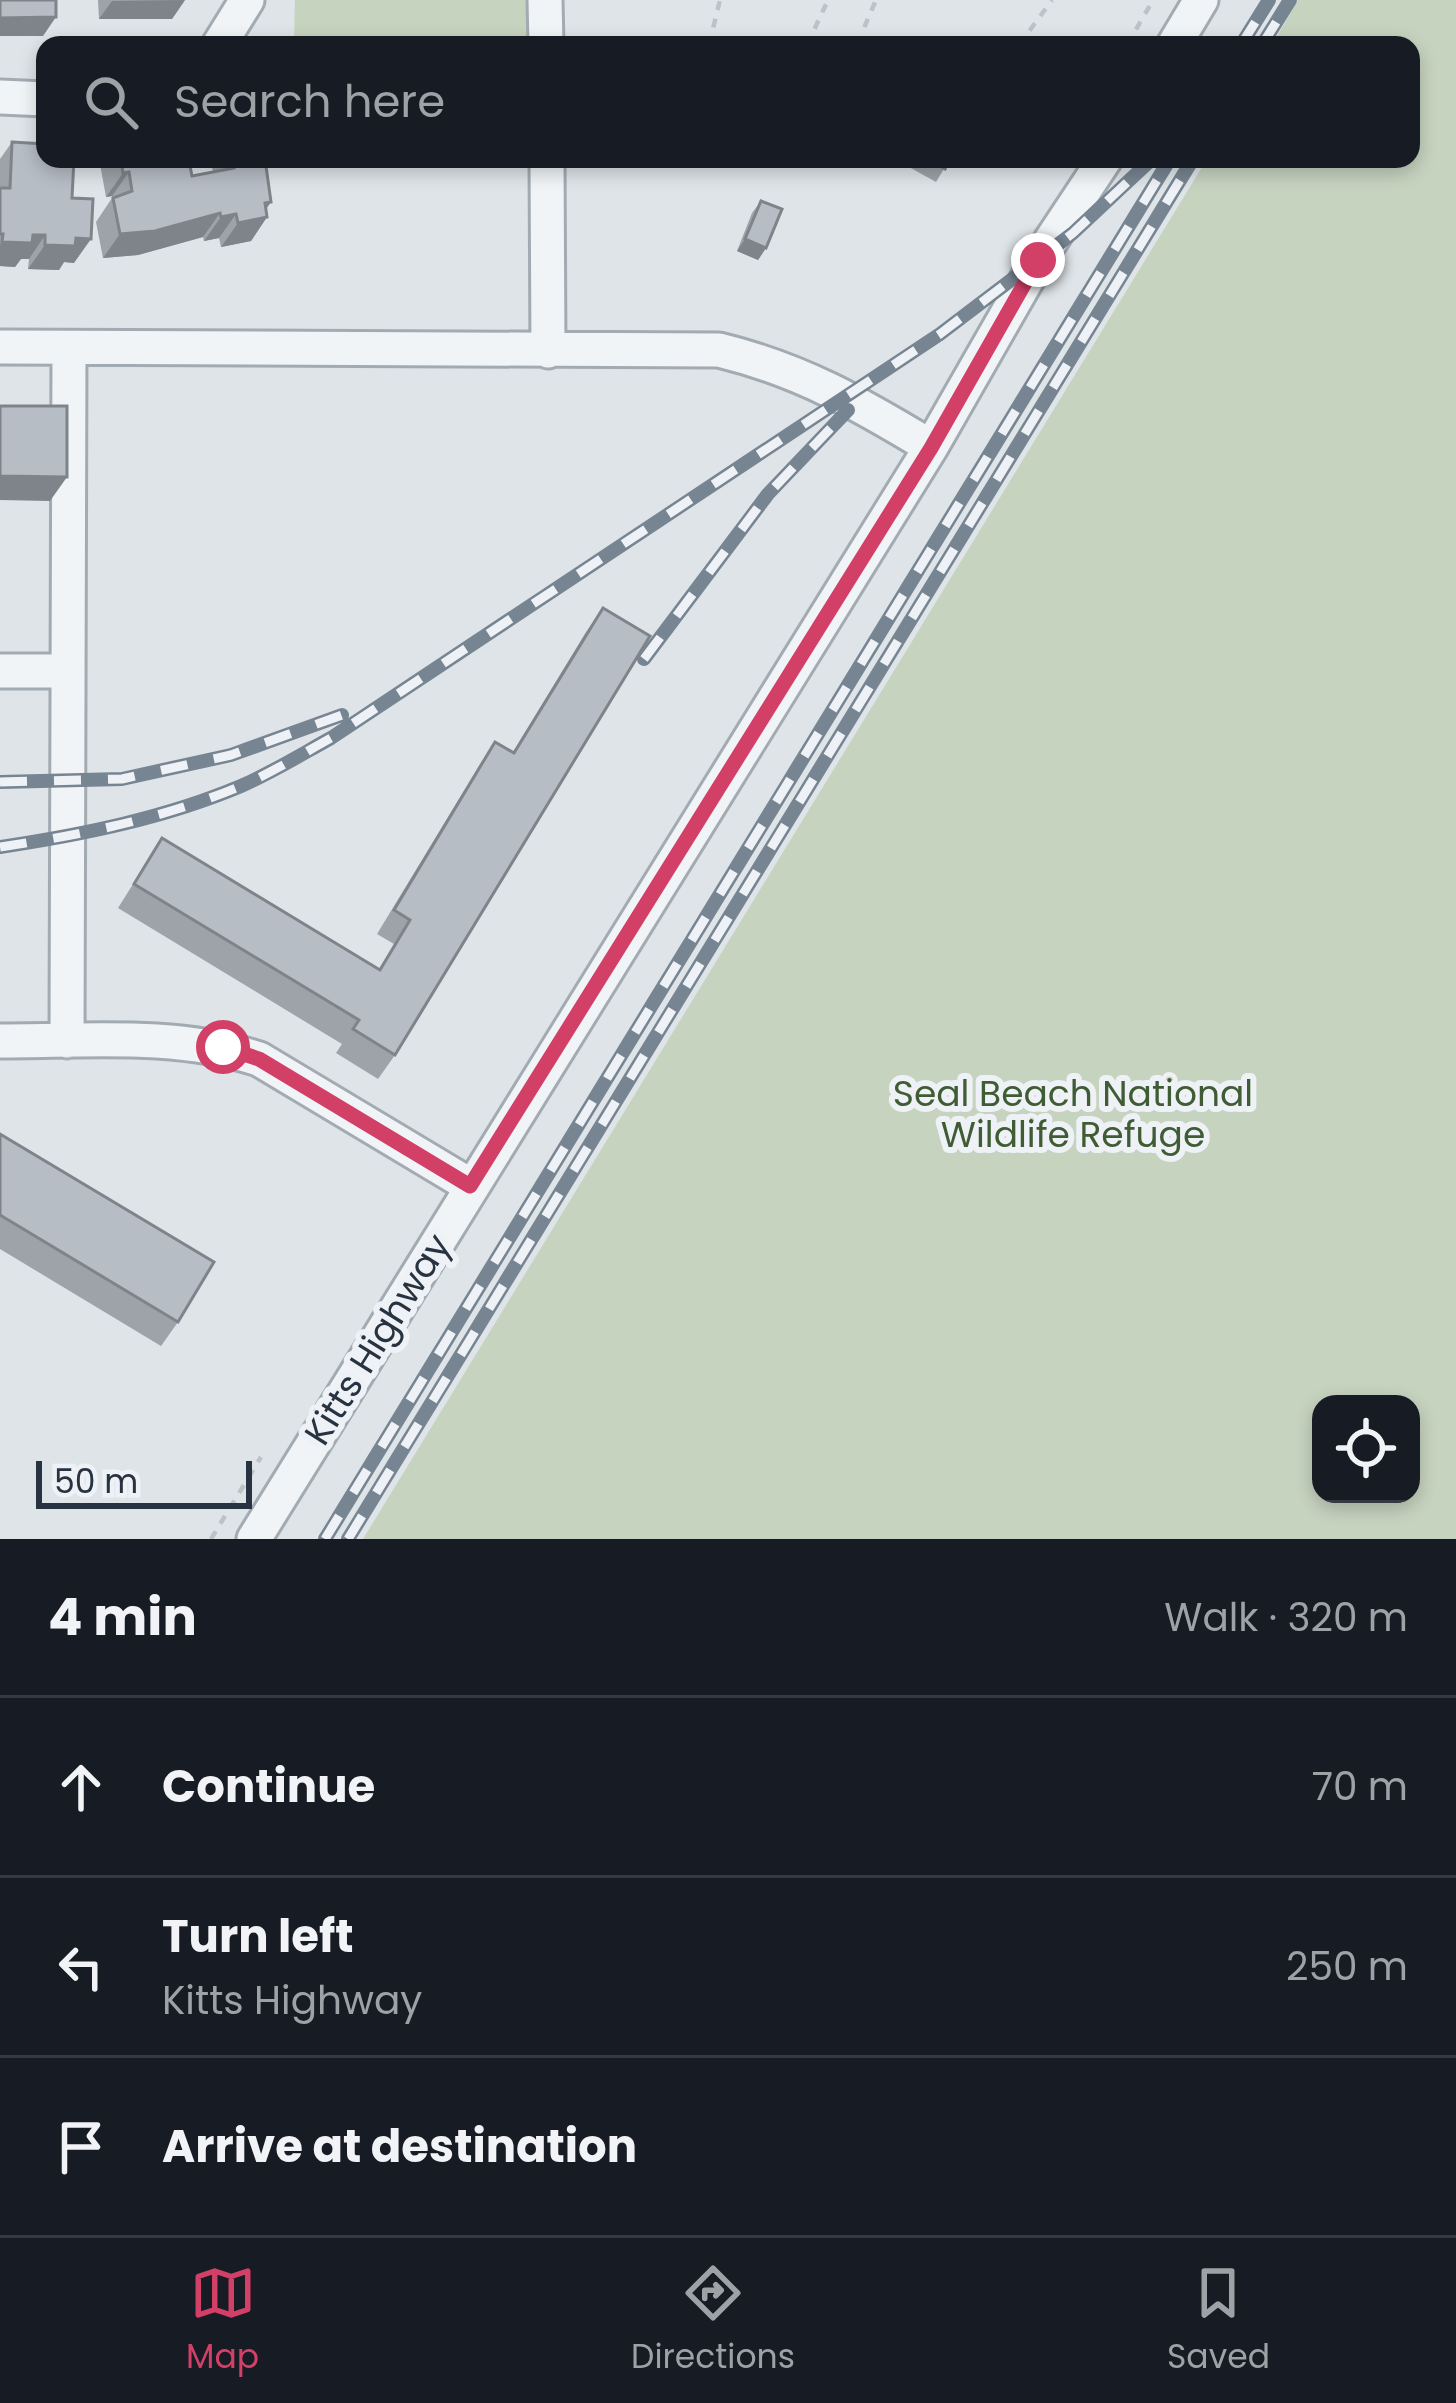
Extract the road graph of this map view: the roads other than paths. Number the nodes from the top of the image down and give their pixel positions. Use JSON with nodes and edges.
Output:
{"nodes":[{"id":1,"x":247,"y":0,"type":"edge"},
{"id":2,"x":545,"y":0,"type":"edge"},
{"id":3,"x":1202,"y":0,"type":"edge"},
{"id":4,"x":225,"y":36,"type":"edge"},
{"id":5,"x":546,"y":36,"type":"edge"},
{"id":6,"x":1180,"y":36,"type":"edge"},
{"id":7,"x":0,"y":97,"type":"edge"},
{"id":8,"x":36,"y":99,"type":"edge"},
{"id":9,"x":547,"y":168,"type":"edge"},
{"id":10,"x":1099,"y":168,"type":"edge"},
{"id":11,"x":0,"y":347,"type":"edge"},
{"id":12,"x":69,"y":348,"type":"junction"},
{"id":13,"x":548,"y":351,"type":"junction"},
{"id":14,"x":931,"y":448,"type":"junction"},
{"id":15,"x":0,"y":671,"type":"edge"},
{"id":16,"x":67,"y":671,"type":"junction"},
{"id":17,"x":0,"y":1041,"type":"edge"},
{"id":18,"x":67,"y":1041,"type":"junction"},
{"id":19,"x":470,"y":1186,"type":"junction"},
{"id":20,"x":254,"y":1539,"type":"edge"}],
"edges":[{"from":1,"to":4,"type":"street"},
{"from":2,"to":5,"type":"street"},
{"from":3,"to":6,"type":"street"},
{"from":7,"to":8,"type":"street"},
{"from":9,"to":13,"type":"street"},
{"from":10,"to":14,"type":"street","name":"Kitts Highway"},
{"from":11,"to":12,"type":"street"},
{"from":12,"to":13,"type":"street"},
{"from":12,"to":16,"type":"street"},
{"from":13,"to":14,"type":"street"},
{"from":14,"to":19,"type":"street","name":"Kitts Highway"},
{"from":15,"to":16,"type":"street"},
{"from":16,"to":18,"type":"street"},
{"from":17,"to":18,"type":"street"},
{"from":18,"to":19,"type":"street"},
{"from":19,"to":20,"type":"street","name":"Kitts Highway"}]}
